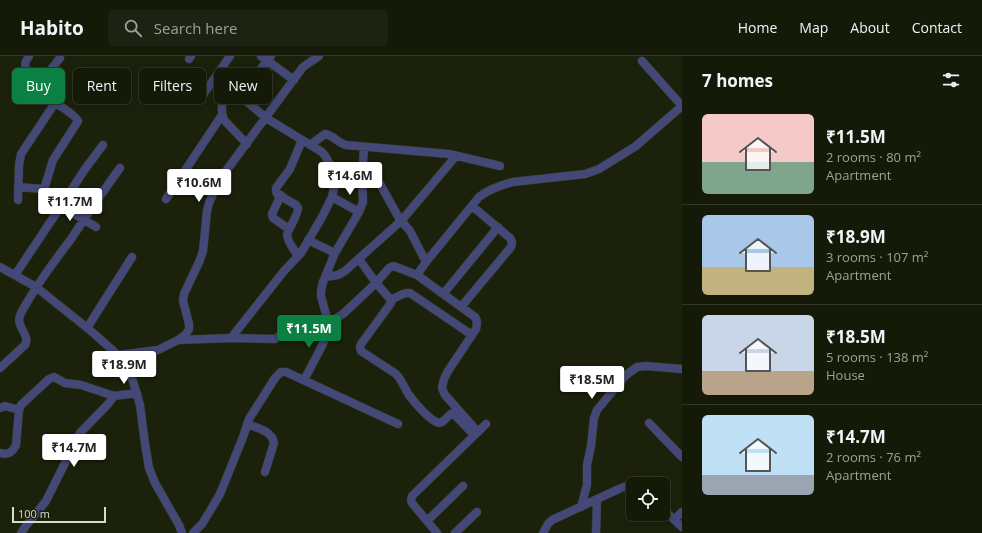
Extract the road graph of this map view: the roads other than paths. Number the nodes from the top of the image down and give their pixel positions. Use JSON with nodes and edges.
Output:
{"nodes":[{"id":1,"x":29,"y":56,"type":"edge"},
{"id":2,"x":230,"y":56,"type":"edge"},
{"id":3,"x":319,"y":56,"type":"edge"},
{"id":4,"x":60,"y":58,"type":"dead end"},
{"id":5,"x":266,"y":58,"type":"edge"},
{"id":6,"x":642,"y":61,"type":"dead end"},
{"id":7,"x":26,"y":68,"type":"edge"},
{"id":8,"x":52,"y":68,"type":"edge"},
{"id":9,"x":221,"y":68,"type":"edge"},
{"id":10,"x":260,"y":68,"type":"edge"},
{"id":11,"x":214,"y":78,"type":"edge"},
{"id":12,"x":294,"y":80,"type":"junction"},
{"id":13,"x":206,"y":90,"type":"edge"},
{"id":14,"x":54,"y":104,"type":"edge"},
{"id":15,"x":57,"y":104,"type":"edge"},
{"id":16,"x":222,"y":104,"type":"edge"},
{"id":17,"x":250,"y":104,"type":"edge"},
{"id":18,"x":682,"y":106,"type":"edge"},
{"id":19,"x":222,"y":115,"type":"junction"},
{"id":20,"x":266,"y":118,"type":"junction"},
{"id":21,"x":302,"y":140,"type":"junction"},
{"id":22,"x":247,"y":144,"type":"junction"},
{"id":23,"x":103,"y":145,"type":"dead end"},
{"id":24,"x":310,"y":145,"type":"junction"},
{"id":25,"x":364,"y":146,"type":"junction"},
{"id":26,"x":456,"y":156,"type":"junction"},
{"id":27,"x":500,"y":166,"type":"dead end"},
{"id":28,"x":120,"y":168,"type":"dead end"},
{"id":29,"x":337,"y":174,"type":"junction"},
{"id":30,"x":362,"y":178,"type":"junction"},
{"id":31,"x":18,"y":187,"type":"junction"},
{"id":32,"x":44,"y":189,"type":"junction"},
{"id":33,"x":281,"y":195,"type":"junction"},
{"id":34,"x":332,"y":197,"type":"junction"},
{"id":35,"x":166,"y":199,"type":"dead end"},
{"id":36,"x":18,"y":200,"type":"dead end"},
{"id":37,"x":61,"y":206,"type":"junction"},
{"id":38,"x":472,"y":206,"type":"junction"},
{"id":39,"x":359,"y":212,"type":"junction"},
{"id":40,"x":84,"y":220,"type":"junction"},
{"id":41,"x":402,"y":220,"type":"junction"},
{"id":42,"x":498,"y":227,"type":"junction"},
{"id":43,"x":96,"y":228,"type":"dead end"},
{"id":44,"x":289,"y":229,"type":"junction"},
{"id":45,"x":308,"y":240,"type":"junction"},
{"id":46,"x":335,"y":253,"type":"junction"},
{"id":47,"x":298,"y":256,"type":"junction"},
{"id":48,"x":132,"y":257,"type":"dead end"},
{"id":49,"x":359,"y":259,"type":"junction"},
{"id":50,"x":426,"y":262,"type":"junction"},
{"id":51,"x":0,"y":267,"type":"edge"},
{"id":52,"x":15,"y":275,"type":"junction"},
{"id":53,"x":417,"y":275,"type":"junction"},
{"id":54,"x":325,"y":277,"type":"junction"},
{"id":55,"x":376,"y":283,"type":"junction"},
{"id":56,"x":36,"y":287,"type":"junction"},
{"id":57,"x":444,"y":293,"type":"junction"},
{"id":58,"x":391,"y":300,"type":"junction"},
{"id":59,"x":461,"y":307,"type":"junction"},
{"id":60,"x":328,"y":322,"type":"junction"},
{"id":61,"x":87,"y":328,"type":"junction"},
{"id":62,"x":472,"y":335,"type":"junction"},
{"id":63,"x":232,"y":338,"type":"junction"},
{"id":64,"x":178,"y":340,"type":"junction"},
{"id":65,"x":118,"y":355,"type":"junction"},
{"id":66,"x":0,"y":368,"type":"edge"},
{"id":67,"x":682,"y":369,"type":"edge"},
{"id":68,"x":304,"y":380,"type":"junction"},
{"id":69,"x":137,"y":393,"type":"junction"},
{"id":70,"x":114,"y":396,"type":"junction"},
{"id":71,"x":0,"y":408,"type":"edge"},
{"id":72,"x":19,"y":410,"type":"junction"},
{"id":73,"x":649,"y":423,"type":"dead end"},
{"id":74,"x":247,"y":424,"type":"junction"},
{"id":75,"x":398,"y":424,"type":"dead end"},
{"id":76,"x":486,"y":424,"type":"dead end"},
{"id":77,"x":476,"y":433,"type":"junction"},
{"id":78,"x":0,"y":453,"type":"edge"},
{"id":79,"x":682,"y":457,"type":"edge"},
{"id":80,"x":265,"y":472,"type":"dead end"},
{"id":81,"x":463,"y":486,"type":"dead end"},
{"id":82,"x":626,"y":486,"type":"edge"},
{"id":83,"x":597,"y":500,"type":"junction"},
{"id":84,"x":581,"y":507,"type":"junction"},
{"id":85,"x":477,"y":512,"type":"dead end"},
{"id":86,"x":682,"y":512,"type":"edge"},
{"id":87,"x":670,"y":515,"type":"edge"},
{"id":88,"x":674,"y":519,"type":"junction"},
{"id":89,"x":427,"y":521,"type":"junction"},
{"id":90,"x":682,"y":527,"type":"edge"},
{"id":91,"x":22,"y":533,"type":"edge"},
{"id":92,"x":182,"y":533,"type":"edge"},
{"id":93,"x":193,"y":533,"type":"edge"},
{"id":94,"x":437,"y":533,"type":"edge"},
{"id":95,"x":455,"y":533,"type":"edge"},
{"id":96,"x":543,"y":533,"type":"edge"},
{"id":97,"x":596,"y":533,"type":"edge"}],
"edges":[{"from":1,"to":7,"type":"street"},
{"from":2,"to":9,"type":"street"},
{"from":3,"to":12,"type":"street"},
{"from":4,"to":8,"type":"street"},
{"from":5,"to":10,"type":"street"},
{"from":5,"to":12,"type":"street"},
{"from":6,"to":18,"type":"street"},
{"from":11,"to":13,"type":"street"},
{"from":12,"to":20,"type":"street"},
{"from":14,"to":31,"type":"street"},
{"from":15,"to":32,"type":"street"},
{"from":16,"to":19,"type":"street"},
{"from":17,"to":20,"type":"street"},
{"from":18,"to":38,"type":"street"},
{"from":19,"to":22,"type":"street"},
{"from":19,"to":35,"type":"street"},
{"from":20,"to":21,"type":"street"},
{"from":20,"to":22,"type":"street"},
{"from":21,"to":24,"type":"street"},
{"from":21,"to":33,"type":"street"},
{"from":22,"to":64,"type":"street"},
{"from":23,"to":37,"type":"street"},
{"from":24,"to":25,"type":"street"},
{"from":24,"to":29,"type":"street"},
{"from":25,"to":26,"type":"street"},
{"from":25,"to":30,"type":"street"},
{"from":26,"to":27,"type":"street"},
{"from":26,"to":41,"type":"street"},
{"from":28,"to":40,"type":"street"},
{"from":29,"to":30,"type":"street"},
{"from":29,"to":34,"type":"street"},
{"from":30,"to":39,"type":"street"},
{"from":30,"to":41,"type":"street"},
{"from":31,"to":32,"type":"street"},
{"from":31,"to":36,"type":"street"},
{"from":32,"to":37,"type":"street"},
{"from":33,"to":44,"type":"street"},
{"from":33,"to":44,"type":"street"},
{"from":34,"to":39,"type":"street"},
{"from":34,"to":45,"type":"street"},
{"from":37,"to":40,"type":"street"},
{"from":37,"to":52,"type":"street"},
{"from":38,"to":42,"type":"street"},
{"from":38,"to":50,"type":"street"},
{"from":39,"to":46,"type":"street"},
{"from":40,"to":43,"type":"street"},
{"from":40,"to":56,"type":"street"},
{"from":41,"to":49,"type":"street"},
{"from":41,"to":50,"type":"street"},
{"from":42,"to":57,"type":"street"},
{"from":42,"to":59,"type":"street"},
{"from":44,"to":47,"type":"street"},
{"from":45,"to":46,"type":"street"},
{"from":45,"to":47,"type":"street"},
{"from":46,"to":54,"type":"street"},
{"from":47,"to":63,"type":"street"},
{"from":48,"to":61,"type":"street"},
{"from":49,"to":54,"type":"street"},
{"from":49,"to":55,"type":"street"},
{"from":50,"to":53,"type":"street"},
{"from":51,"to":52,"type":"street"},
{"from":52,"to":56,"type":"street"},
{"from":53,"to":55,"type":"street"},
{"from":53,"to":57,"type":"street"},
{"from":54,"to":60,"type":"street"},
{"from":55,"to":58,"type":"street"},
{"from":55,"to":60,"type":"street"},
{"from":56,"to":61,"type":"street"},
{"from":56,"to":66,"type":"street"},
{"from":57,"to":59,"type":"street"},
{"from":58,"to":62,"type":"street"},
{"from":58,"to":77,"type":"street"},
{"from":59,"to":62,"type":"street"},
{"from":60,"to":63,"type":"street"},
{"from":60,"to":68,"type":"street"},
{"from":61,"to":65,"type":"street"},
{"from":62,"to":77,"type":"street"},
{"from":63,"to":64,"type":"street"},
{"from":64,"to":65,"type":"street"},
{"from":65,"to":69,"type":"street"},
{"from":67,"to":84,"type":"street"},
{"from":68,"to":74,"type":"street"},
{"from":68,"to":75,"type":"street"},
{"from":69,"to":70,"type":"street"},
{"from":69,"to":92,"type":"street"},
{"from":70,"to":72,"type":"street"},
{"from":70,"to":91,"type":"street"},
{"from":71,"to":72,"type":"street"},
{"from":72,"to":78,"type":"street"},
{"from":73,"to":79,"type":"street"},
{"from":74,"to":80,"type":"street"},
{"from":74,"to":93,"type":"street"},
{"from":76,"to":77,"type":"street"},
{"from":77,"to":89,"type":"street"},
{"from":81,"to":89,"type":"street"},
{"from":82,"to":83,"type":"street"},
{"from":83,"to":84,"type":"street"},
{"from":83,"to":97,"type":"street"},
{"from":84,"to":96,"type":"street"},
{"from":85,"to":95,"type":"street"},
{"from":86,"to":88,"type":"street"},
{"from":87,"to":88,"type":"street"},
{"from":88,"to":90,"type":"street"},
{"from":89,"to":94,"type":"street"}]}
